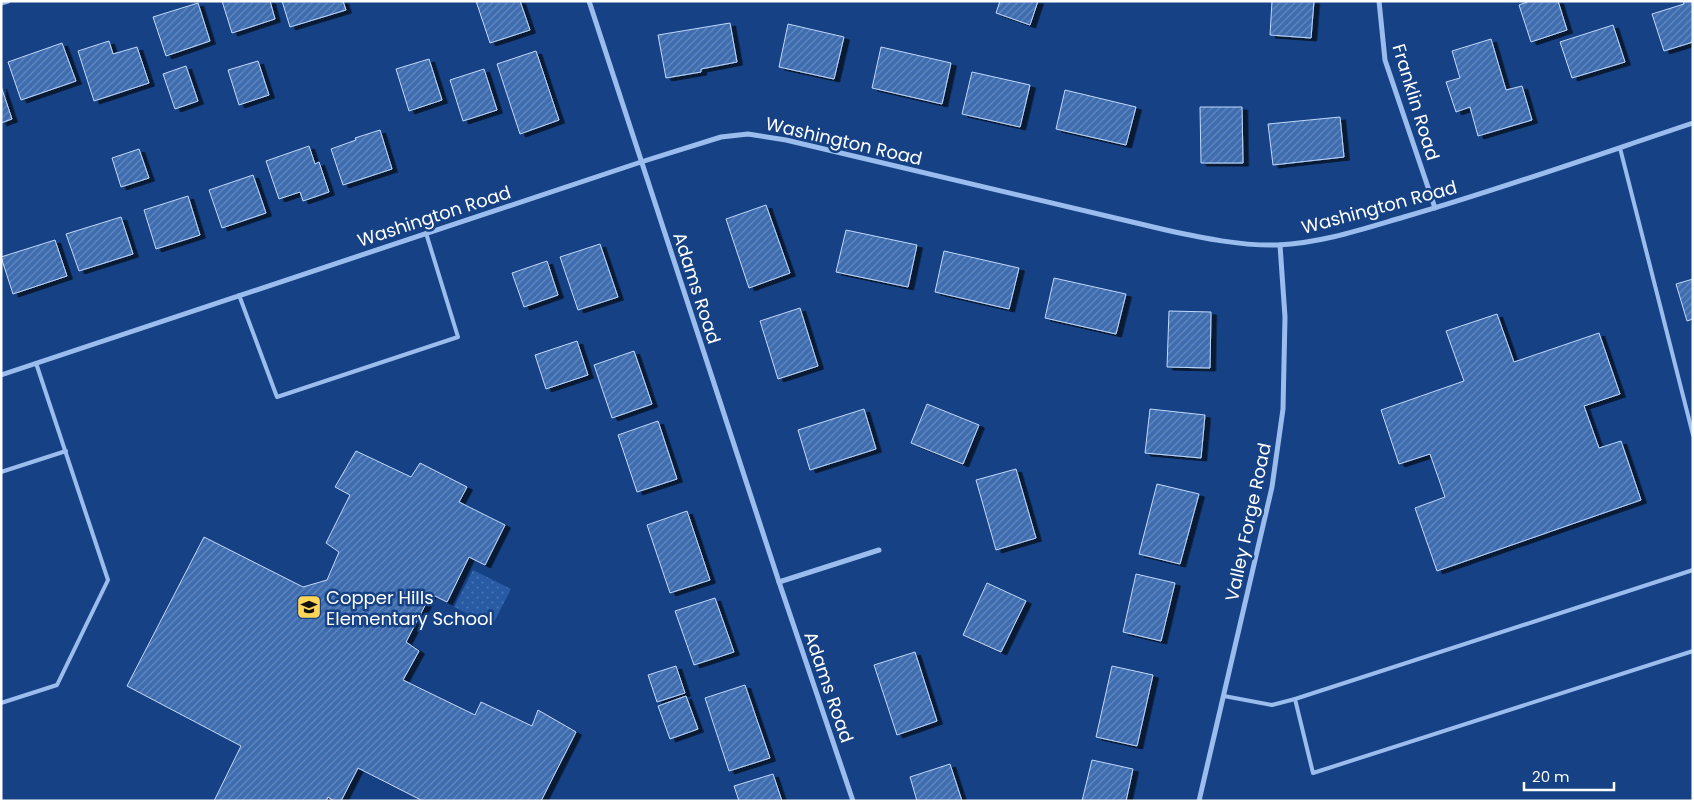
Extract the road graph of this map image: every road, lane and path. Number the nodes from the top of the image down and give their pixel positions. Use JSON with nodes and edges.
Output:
{"nodes":[{"id":1,"x":8,"y":1,"type":"edge"},
{"id":2,"x":589,"y":1,"type":"edge"},
{"id":3,"x":1379,"y":1,"type":"edge"},
{"id":4,"x":1,"y":4,"type":"edge"},
{"id":5,"x":1693,"y":123,"type":"edge"},
{"id":6,"x":1620,"y":148,"type":"junction"},
{"id":7,"x":641,"y":162,"type":"junction"},
{"id":8,"x":1435,"y":208,"type":"junction"},
{"id":9,"x":426,"y":233,"type":"junction"},
{"id":10,"x":1280,"y":245,"type":"junction"},
{"id":11,"x":239,"y":295,"type":"junction"},
{"id":12,"x":36,"y":363,"type":"junction"},
{"id":13,"x":1,"y":375,"type":"edge"},
{"id":14,"x":1693,"y":435,"type":"edge"},
{"id":15,"x":66,"y":451,"type":"junction"},
{"id":16,"x":1,"y":472,"type":"edge"},
{"id":17,"x":879,"y":550,"type":"dead end"},
{"id":18,"x":1693,"y":570,"type":"edge"},
{"id":19,"x":779,"y":582,"type":"junction"},
{"id":20,"x":1693,"y":651,"type":"edge"},
{"id":21,"x":1224,"y":696,"type":"junction"},
{"id":22,"x":1295,"y":699,"type":"junction"},
{"id":23,"x":1,"y":703,"type":"edge"},
{"id":24,"x":853,"y":801,"type":"edge"},
{"id":25,"x":1199,"y":801,"type":"edge"}],
"edges":[{"from":1,"to":4,"type":"street"},
{"from":2,"to":7,"type":"street","name":"Adams Road"},
{"from":3,"to":8,"type":"street","name":"Franklin Road"},
{"from":5,"to":6,"type":"street","name":"Washington Road"},
{"from":6,"to":8,"type":"street","name":"Washington Road"},
{"from":6,"to":14,"type":"lane"},
{"from":7,"to":9,"type":"street","name":"Washington Road"},
{"from":7,"to":10,"type":"street","name":"Washington Road"},
{"from":7,"to":19,"type":"street","name":"Adams Road"},
{"from":8,"to":10,"type":"street","name":"Washington Road"},
{"from":9,"to":11,"type":"street","name":"Washington Road"},
{"from":9,"to":11,"type":"lane"},
{"from":10,"to":21,"type":"street","name":"Valley Forge Road"},
{"from":11,"to":12,"type":"street","name":"Washington Road"},
{"from":12,"to":13,"type":"street","name":"Washington Road"},
{"from":12,"to":15,"type":"lane"},
{"from":15,"to":16,"type":"lane"},
{"from":15,"to":23,"type":"lane"},
{"from":17,"to":19,"type":"street"},
{"from":18,"to":22,"type":"lane"},
{"from":19,"to":24,"type":"street","name":"Adams Road"},
{"from":20,"to":22,"type":"lane"},
{"from":21,"to":22,"type":"lane"},
{"from":21,"to":25,"type":"street","name":"Valley Forge Road"}]}
